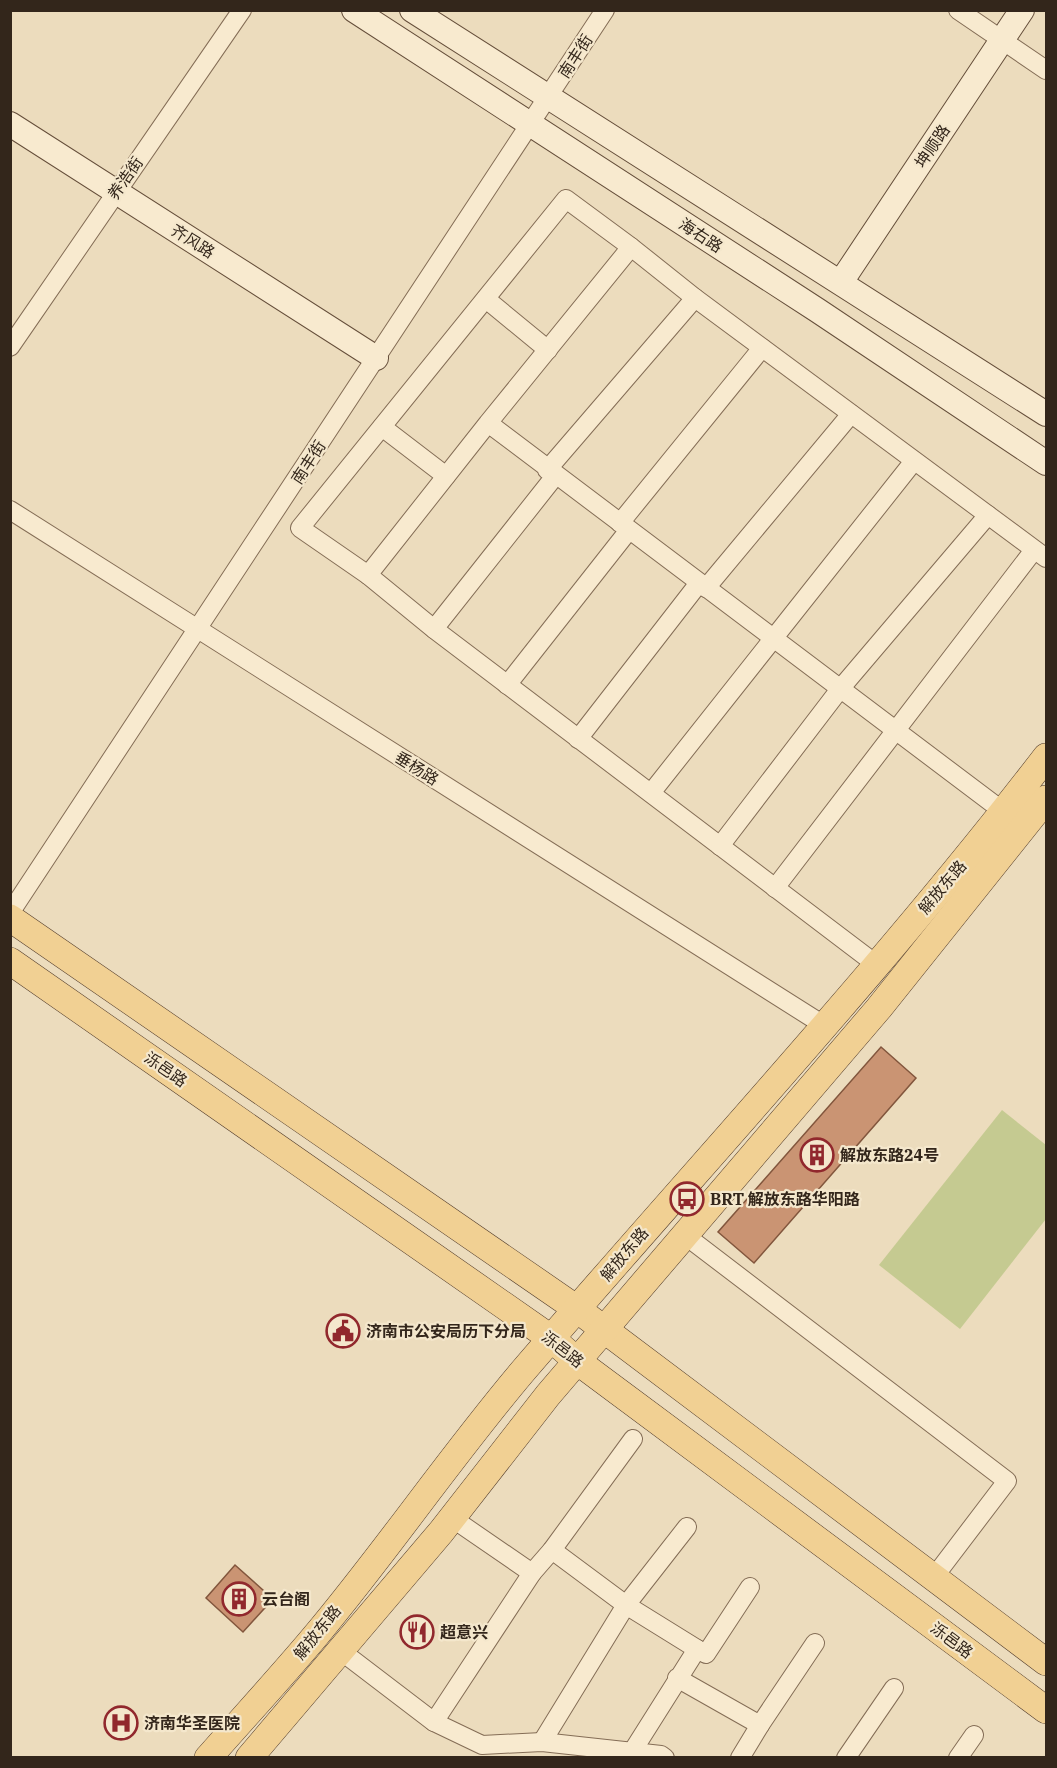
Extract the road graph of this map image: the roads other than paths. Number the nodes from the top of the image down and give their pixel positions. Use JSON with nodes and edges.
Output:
{"nodes":[{"id":1,"x":242,"y":10,"type":"edge"},
{"id":2,"x":354,"y":10,"type":"edge"},
{"id":3,"x":412,"y":10,"type":"edge"},
{"id":4,"x":605,"y":10,"type":"edge"},
{"id":5,"x":958,"y":10,"type":"edge"},
{"id":6,"x":1022,"y":10,"type":"edge"},
{"id":7,"x":1002,"y":41,"type":"junction"},
{"id":8,"x":1047,"y":70,"type":"edge"},
{"id":9,"x":547,"y":98,"type":"junction"},
{"id":10,"x":10,"y":124,"type":"edge"},
{"id":11,"x":530,"y":125,"type":"junction"},
{"id":12,"x":116,"y":192,"type":"junction"},
{"id":13,"x":631,"y":247,"type":"junction"},
{"id":14,"x":841,"y":282,"type":"junction"},
{"id":15,"x":695,"y":298,"type":"junction"},
{"id":16,"x":486,"y":299,"type":"junction"},
{"id":17,"x":10,"y":347,"type":"edge"},
{"id":18,"x":762,"y":348,"type":"junction"},
{"id":19,"x":548,"y":350,"type":"junction"},
{"id":20,"x":376,"y":358,"type":"junction"},
{"id":21,"x":851,"y":414,"type":"junction"},
{"id":22,"x":1047,"y":414,"type":"edge"},
{"id":23,"x":488,"y":423,"type":"junction"},
{"id":24,"x":382,"y":427,"type":"junction"},
{"id":25,"x":914,"y":461,"type":"junction"},
{"id":26,"x":1047,"y":463,"type":"edge"},
{"id":27,"x":551,"y":473,"type":"junction"},
{"id":28,"x":446,"y":476,"type":"junction"},
{"id":29,"x":10,"y":510,"type":"edge"},
{"id":30,"x":988,"y":515,"type":"junction"},
{"id":31,"x":625,"y":527,"type":"junction"},
{"id":32,"x":1040,"y":554,"type":"edge"},
{"id":33,"x":368,"y":576,"type":"junction"},
{"id":34,"x":702,"y":585,"type":"junction"},
{"id":35,"x":198,"y":629,"type":"junction"},
{"id":36,"x":434,"y":629,"type":"junction"},
{"id":37,"x":773,"y":638,"type":"junction"},
{"id":38,"x":507,"y":685,"type":"junction"},
{"id":39,"x":840,"y":689,"type":"junction"},
{"id":40,"x":895,"y":731,"type":"junction"},
{"id":41,"x":578,"y":739,"type":"junction"},
{"id":42,"x":1047,"y":757,"type":"edge"},
{"id":43,"x":651,"y":794,"type":"junction"},
{"id":44,"x":1047,"y":799,"type":"edge"},
{"id":45,"x":1004,"y":812,"type":"junction"},
{"id":46,"x":720,"y":846,"type":"junction"},
{"id":47,"x":775,"y":888,"type":"junction"},
{"id":48,"x":10,"y":916,"type":"edge"},
{"id":49,"x":10,"y":961,"type":"edge"},
{"id":50,"x":877,"y":965,"type":"junction"},
{"id":51,"x":825,"y":1026,"type":"junction"},
{"id":52,"x":686,"y":1236,"type":"junction"},
{"id":53,"x":577,"y":1310,"type":"junction"},
{"id":54,"x":604,"y":1330,"type":"junction"},
{"id":55,"x":552,"y":1339,"type":"junction"},
{"id":56,"x":577,"y":1360,"type":"junction"},
{"id":57,"x":633,"y":1439,"type":"dead end"},
{"id":58,"x":452,"y":1518,"type":"junction"},
{"id":59,"x":687,"y":1527,"type":"dead end"},
{"id":60,"x":552,"y":1551,"type":"junction"},
{"id":61,"x":532,"y":1573,"type":"junction"},
{"id":62,"x":934,"y":1577,"type":"junction"},
{"id":63,"x":750,"y":1587,"type":"dead end"},
{"id":64,"x":626,"y":1605,"type":"junction"},
{"id":65,"x":814,"y":1643,"type":"dead end"},
{"id":66,"x":697,"y":1648,"type":"junction"},
{"id":67,"x":341,"y":1651,"type":"junction"},
{"id":68,"x":1047,"y":1662,"type":"edge"},
{"id":69,"x":677,"y":1678,"type":"junction"},
{"id":70,"x":894,"y":1688,"type":"dead end"},
{"id":71,"x":1047,"y":1710,"type":"edge"},
{"id":72,"x":434,"y":1722,"type":"junction"},
{"id":73,"x":760,"y":1725,"type":"junction"},
{"id":74,"x":974,"y":1735,"type":"dead end"},
{"id":75,"x":542,"y":1742,"type":"junction"},
{"id":76,"x":632,"y":1752,"type":"junction"},
{"id":77,"x":208,"y":1758,"type":"edge"},
{"id":78,"x":249,"y":1758,"type":"edge"},
{"id":79,"x":666,"y":1758,"type":"edge"},
{"id":80,"x":740,"y":1758,"type":"edge"},
{"id":81,"x":846,"y":1758,"type":"edge"},
{"id":82,"x":958,"y":1758,"type":"edge"}],
"edges":[{"from":1,"to":12,"type":"street","name":"养浩街"},
{"from":2,"to":11,"type":"main road","name":"海右路"},
{"from":3,"to":9,"type":"main road","name":"海右路"},
{"from":4,"to":9,"type":"street","name":"南丰街"},
{"from":5,"to":7,"type":"street"},
{"from":6,"to":7,"type":"main road","name":"坤顺路"},
{"from":7,"to":8,"type":"street"},
{"from":7,"to":14,"type":"main road","name":"坤顺路"},
{"from":9,"to":11,"type":"street","name":"南丰街"},
{"from":9,"to":14,"type":"main road","name":"海右路"},
{"from":10,"to":12,"type":"main road","name":"齐风路"},
{"from":11,"to":20,"type":"street","name":"南丰街"},
{"from":11,"to":26,"type":"main road","name":"海右路"},
{"from":12,"to":17,"type":"street","name":"养浩街"},
{"from":12,"to":20,"type":"main road","name":"齐风路"},
{"from":13,"to":15,"type":"street"},
{"from":13,"to":16,"type":"street"},
{"from":13,"to":19,"type":"street"},
{"from":14,"to":22,"type":"main road","name":"海右路"},
{"from":15,"to":18,"type":"street"},
{"from":15,"to":27,"type":"street"},
{"from":16,"to":19,"type":"street"},
{"from":16,"to":24,"type":"street"},
{"from":18,"to":21,"type":"street"},
{"from":18,"to":31,"type":"street"},
{"from":19,"to":23,"type":"street"},
{"from":20,"to":35,"type":"street","name":"南丰街"},
{"from":21,"to":25,"type":"street"},
{"from":21,"to":34,"type":"street"},
{"from":23,"to":27,"type":"street"},
{"from":23,"to":28,"type":"street"},
{"from":24,"to":28,"type":"street"},
{"from":24,"to":33,"type":"street"},
{"from":25,"to":30,"type":"street"},
{"from":25,"to":37,"type":"street"},
{"from":27,"to":31,"type":"street"},
{"from":27,"to":36,"type":"street"},
{"from":28,"to":33,"type":"street"},
{"from":29,"to":35,"type":"street","name":"垂杨路"},
{"from":30,"to":32,"type":"street"},
{"from":30,"to":39,"type":"street"},
{"from":31,"to":34,"type":"street"},
{"from":31,"to":38,"type":"street"},
{"from":32,"to":40,"type":"street"},
{"from":33,"to":36,"type":"street"},
{"from":34,"to":37,"type":"street"},
{"from":34,"to":41,"type":"street"},
{"from":35,"to":48,"type":"street","name":"南丰街"},
{"from":35,"to":51,"type":"street","name":"垂杨路"},
{"from":36,"to":38,"type":"street"},
{"from":37,"to":39,"type":"street"},
{"from":37,"to":43,"type":"street"},
{"from":38,"to":41,"type":"street"},
{"from":39,"to":40,"type":"street"},
{"from":39,"to":46,"type":"street"},
{"from":40,"to":45,"type":"street"},
{"from":40,"to":47,"type":"street"},
{"from":41,"to":43,"type":"street"},
{"from":42,"to":45,"type":"main road","name":"解放东路"},
{"from":43,"to":46,"type":"street"},
{"from":44,"to":52,"type":"main road","name":"解放东路"},
{"from":45,"to":50,"type":"main road","name":"解放东路"},
{"from":46,"to":47,"type":"street"},
{"from":47,"to":50,"type":"street"},
{"from":48,"to":53,"type":"main road"},
{"from":49,"to":55,"type":"main road","name":"泺邑路"},
{"from":50,"to":51,"type":"main road","name":"解放东路"},
{"from":51,"to":53,"type":"main road","name":"解放东路"},
{"from":52,"to":54,"type":"main road","name":"解放东路"},
{"from":52,"to":62,"type":"street"},
{"from":53,"to":54,"type":"main road"},
{"from":53,"to":55,"type":"main road","name":"解放东路"},
{"from":54,"to":56,"type":"main road","name":"解放东路"},
{"from":54,"to":62,"type":"main road"},
{"from":55,"to":56,"type":"main road","name":"泺邑路"},
{"from":55,"to":77,"type":"main road","name":"解放东路"},
{"from":56,"to":58,"type":"main road","name":"解放东路"},
{"from":56,"to":71,"type":"main road","name":"泺邑路"},
{"from":57,"to":60,"type":"street"},
{"from":58,"to":61,"type":"street"},
{"from":58,"to":67,"type":"main road","name":"解放东路"},
{"from":59,"to":64,"type":"street"},
{"from":60,"to":61,"type":"street"},
{"from":60,"to":64,"type":"street"},
{"from":61,"to":72,"type":"street"},
{"from":62,"to":68,"type":"main road"},
{"from":63,"to":66,"type":"street"},
{"from":64,"to":66,"type":"street"},
{"from":64,"to":75,"type":"street"},
{"from":65,"to":73,"type":"street"},
{"from":66,"to":69,"type":"street"},
{"from":67,"to":72,"type":"street"},
{"from":67,"to":78,"type":"main road","name":"解放东路"},
{"from":69,"to":73,"type":"street"},
{"from":69,"to":76,"type":"street"},
{"from":70,"to":81,"type":"street"},
{"from":72,"to":75,"type":"street"},
{"from":73,"to":80,"type":"street"},
{"from":74,"to":82,"type":"street"},
{"from":75,"to":76,"type":"street"},
{"from":76,"to":79,"type":"street"}]}
